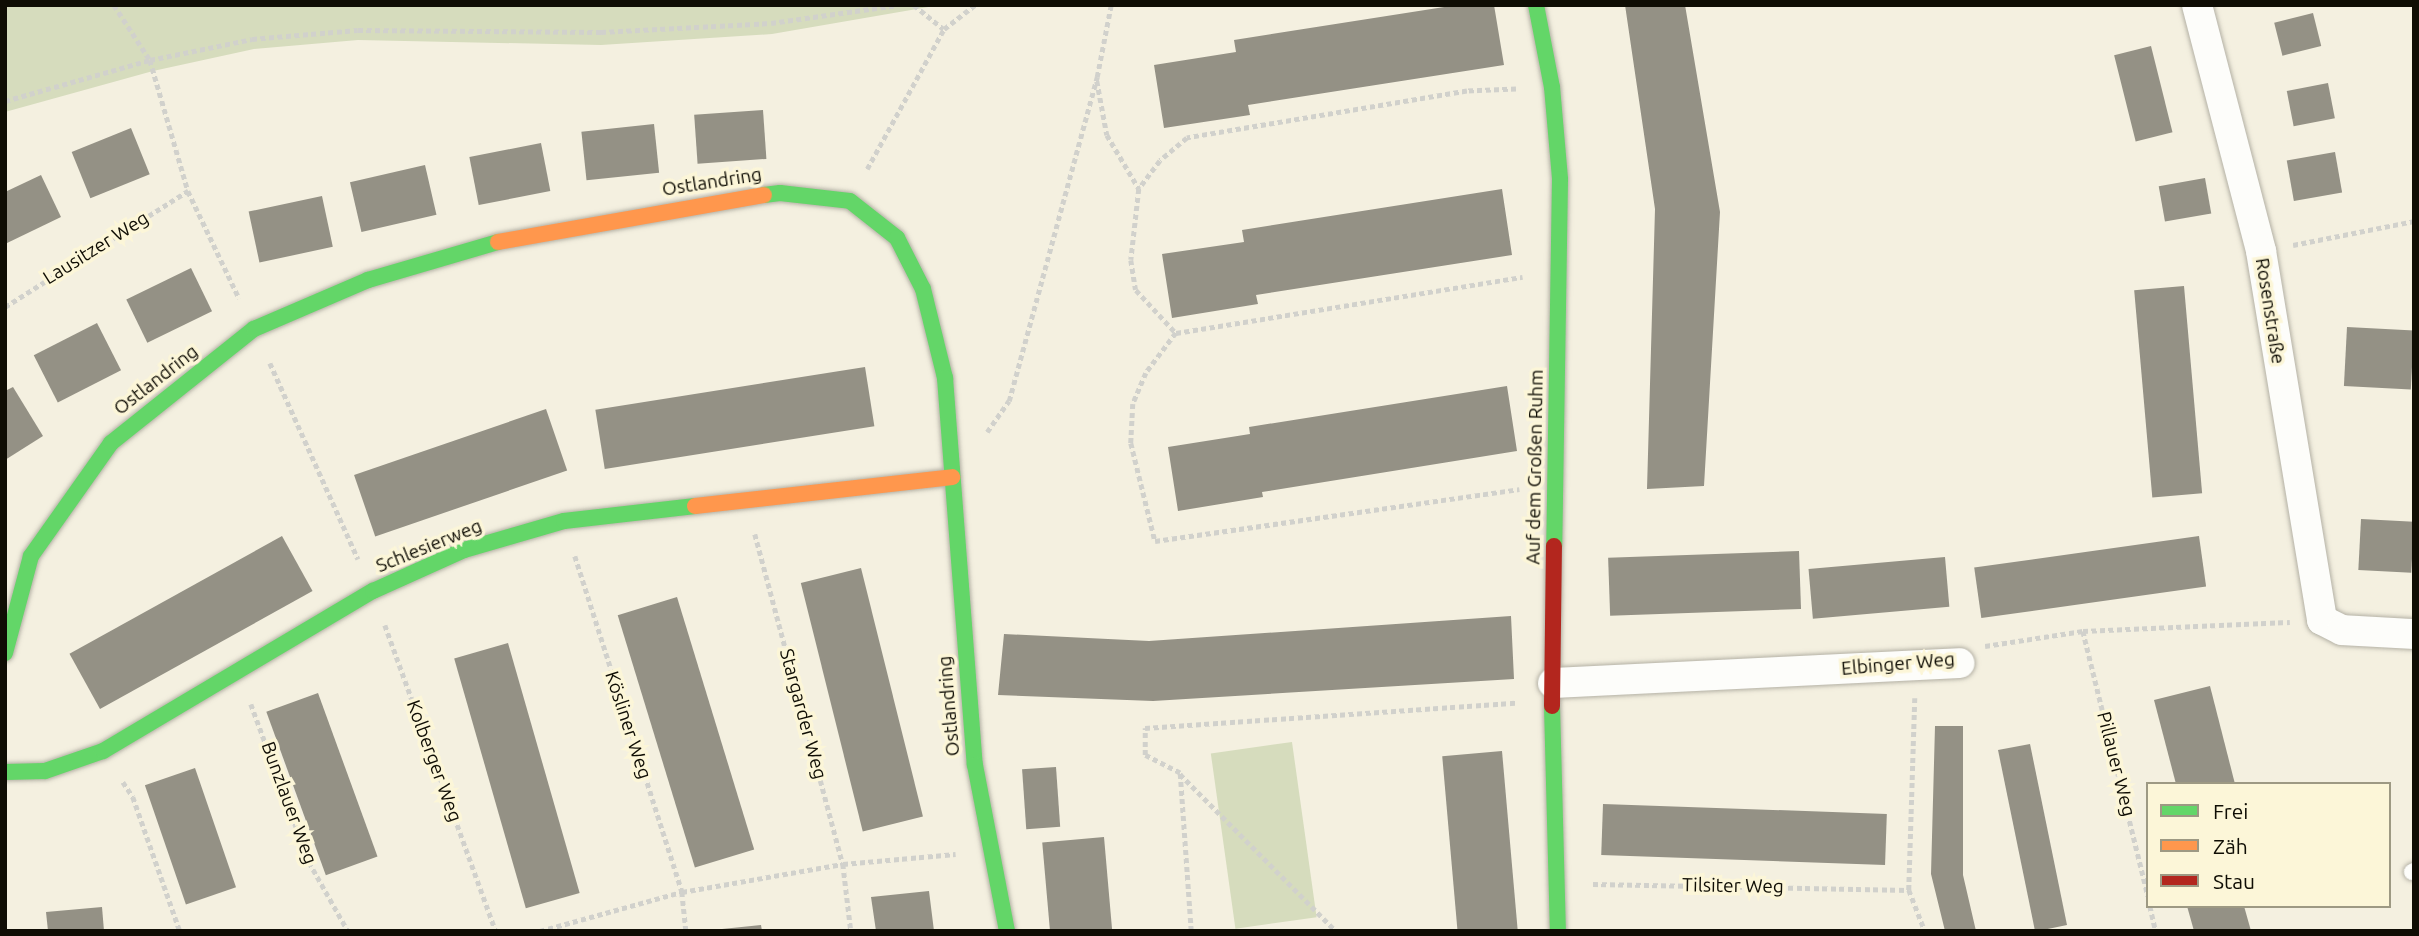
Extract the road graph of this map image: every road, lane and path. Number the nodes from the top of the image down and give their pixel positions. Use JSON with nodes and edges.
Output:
{"nodes":[{"id":1,"x":898,"y":5,"type":"edge"},
{"id":2,"x":914,"y":5,"type":"edge"},
{"id":3,"x":975,"y":5,"type":"edge"},
{"id":4,"x":1111,"y":5,"type":"edge"},
{"id":5,"x":1536,"y":5,"type":"edge"},
{"id":6,"x":2197,"y":5,"type":"edge"},
{"id":7,"x":944,"y":29,"type":"junction"},
{"id":8,"x":1097,"y":77,"type":"junction"},
{"id":9,"x":1552,"y":88,"type":"junction"},
{"id":10,"x":5,"y":102,"type":"edge"},
{"id":11,"x":1139,"y":189,"type":"junction"},
{"id":12,"x":188,"y":191,"type":"dead end"},
{"id":13,"x":850,"y":201,"type":"junction"},
{"id":14,"x":2414,"y":221,"type":"edge"},
{"id":15,"x":2261,"y":251,"type":"junction"},
{"id":16,"x":1559,"y":271,"type":"junction"},
{"id":17,"x":5,"y":307,"type":"edge"},
{"id":18,"x":1176,"y":333,"type":"junction"},
{"id":19,"x":983,"y":438,"type":"dead end"},
{"id":20,"x":952,"y":477,"type":"junction"},
{"id":21,"x":1555,"y":484,"type":"junction"},
{"id":22,"x":745,"y":499,"type":"junction"},
{"id":23,"x":564,"y":521,"type":"junction"},
{"id":24,"x":373,"y":591,"type":"junction"},
{"id":25,"x":2322,"y":621,"type":"junction"},
{"id":26,"x":2084,"y":631,"type":"junction"},
{"id":27,"x":2414,"y":634,"type":"edge"},
{"id":28,"x":5,"y":653,"type":"edge"},
{"id":29,"x":1960,"y":663,"type":"joint"},
{"id":30,"x":1916,"y":666,"type":"junction"},
{"id":31,"x":237,"y":673,"type":"junction"},
{"id":32,"x":1553,"y":692,"type":"junction"},
{"id":33,"x":103,"y":751,"type":"junction"},
{"id":34,"x":5,"y":772,"type":"edge"},
{"id":35,"x":1180,"y":773,"type":"junction"},
{"id":36,"x":992,"y":851,"type":"junction"},
{"id":37,"x":843,"y":864,"type":"junction"},
{"id":38,"x":1557,"y":883,"type":"junction"},
{"id":39,"x":2146,"y":888,"type":"edge"},
{"id":40,"x":1909,"y":890,"type":"junction"},
{"id":41,"x":681,"y":892,"type":"junction"},
{"id":42,"x":2150,"y":908,"type":"edge"},
{"id":43,"x":180,"y":931,"type":"edge"},
{"id":44,"x":348,"y":931,"type":"edge"},
{"id":45,"x":496,"y":931,"type":"edge"},
{"id":46,"x":540,"y":931,"type":"edge"},
{"id":47,"x":686,"y":931,"type":"edge"},
{"id":48,"x":851,"y":931,"type":"edge"},
{"id":49,"x":1007,"y":931,"type":"edge"},
{"id":50,"x":1191,"y":931,"type":"edge"},
{"id":51,"x":1336,"y":931,"type":"edge"},
{"id":52,"x":1558,"y":931,"type":"edge"},
{"id":53,"x":1925,"y":931,"type":"edge"},
{"id":54,"x":2156,"y":931,"type":"edge"}],
"edges":[{"from":1,"to":10,"type":"path"},
{"from":2,"to":7,"type":"path"},
{"from":3,"to":7,"type":"path"},
{"from":4,"to":8,"type":"path"},
{"from":5,"to":9,"type":"street","name":"Auf dem Großen Ruhm"},
{"from":6,"to":15,"type":"street","name":"Rosenstraße"},
{"from":7,"to":13,"type":"path"},
{"from":8,"to":11,"type":"path"},
{"from":8,"to":19,"type":"path"},
{"from":9,"to":11,"type":"path"},
{"from":9,"to":16,"type":"street","name":"Auf dem Großen Ruhm"},
{"from":11,"to":18,"type":"path"},
{"from":12,"to":17,"type":"path","name":"Lausitzer Weg"},
{"from":13,"to":20,"type":"street","name":"Ostlandring"},
{"from":13,"to":28,"type":"street","name":"Ostlandring"},
{"from":14,"to":15,"type":"path"},
{"from":15,"to":25,"type":"street","name":"Rosenstraße"},
{"from":16,"to":18,"type":"path"},
{"from":16,"to":21,"type":"street","name":"Auf dem Großen Ruhm"},
{"from":18,"to":21,"type":"path"},
{"from":20,"to":22,"type":"street","name":"Schlesierweg"},
{"from":20,"to":36,"type":"street","name":"Ostlandring"},
{"from":21,"to":32,"type":"street","name":"Auf dem Großen Ruhm"},
{"from":22,"to":23,"type":"street","name":"Schlesierweg"},
{"from":22,"to":37,"type":"path","name":"Stargarder Weg"},
{"from":23,"to":24,"type":"street","name":"Schlesierweg"},
{"from":23,"to":41,"type":"path","name":"Kösliner Weg"},
{"from":24,"to":31,"type":"street","name":"Schlesierweg"},
{"from":24,"to":45,"type":"path","name":"Kolberger Weg"},
{"from":25,"to":26,"type":"path","name":"Elbinger Weg"},
{"from":25,"to":27,"type":"street"},
{"from":26,"to":29,"type":"path","name":"Elbinger Weg"},
{"from":26,"to":39,"type":"path","name":"Pillauer Weg"},
{"from":29,"to":30,"type":"street","name":"Elbinger Weg"},
{"from":30,"to":32,"type":"street","name":"Elbinger Weg"},
{"from":30,"to":40,"type":"path"},
{"from":31,"to":33,"type":"street","name":"Schlesierweg"},
{"from":31,"to":44,"type":"path","name":"Bunzlauer Weg"},
{"from":32,"to":35,"type":"path"},
{"from":32,"to":38,"type":"street","name":"Auf dem Großen Ruhm"},
{"from":33,"to":34,"type":"street","name":"Schlesierweg"},
{"from":33,"to":43,"type":"path"},
{"from":35,"to":50,"type":"path"},
{"from":35,"to":51,"type":"path"},
{"from":36,"to":37,"type":"path"},
{"from":36,"to":49,"type":"street","name":"Ostlandring"},
{"from":37,"to":41,"type":"path"},
{"from":37,"to":48,"type":"path","name":"Stargarder Weg"},
{"from":38,"to":40,"type":"path","name":"Tilsiter Weg"},
{"from":38,"to":52,"type":"street","name":"Auf dem Großen Ruhm"},
{"from":40,"to":53,"type":"path"},
{"from":41,"to":46,"type":"path"},
{"from":41,"to":47,"type":"path","name":"Kösliner Weg"},
{"from":42,"to":54,"type":"path"}]}
